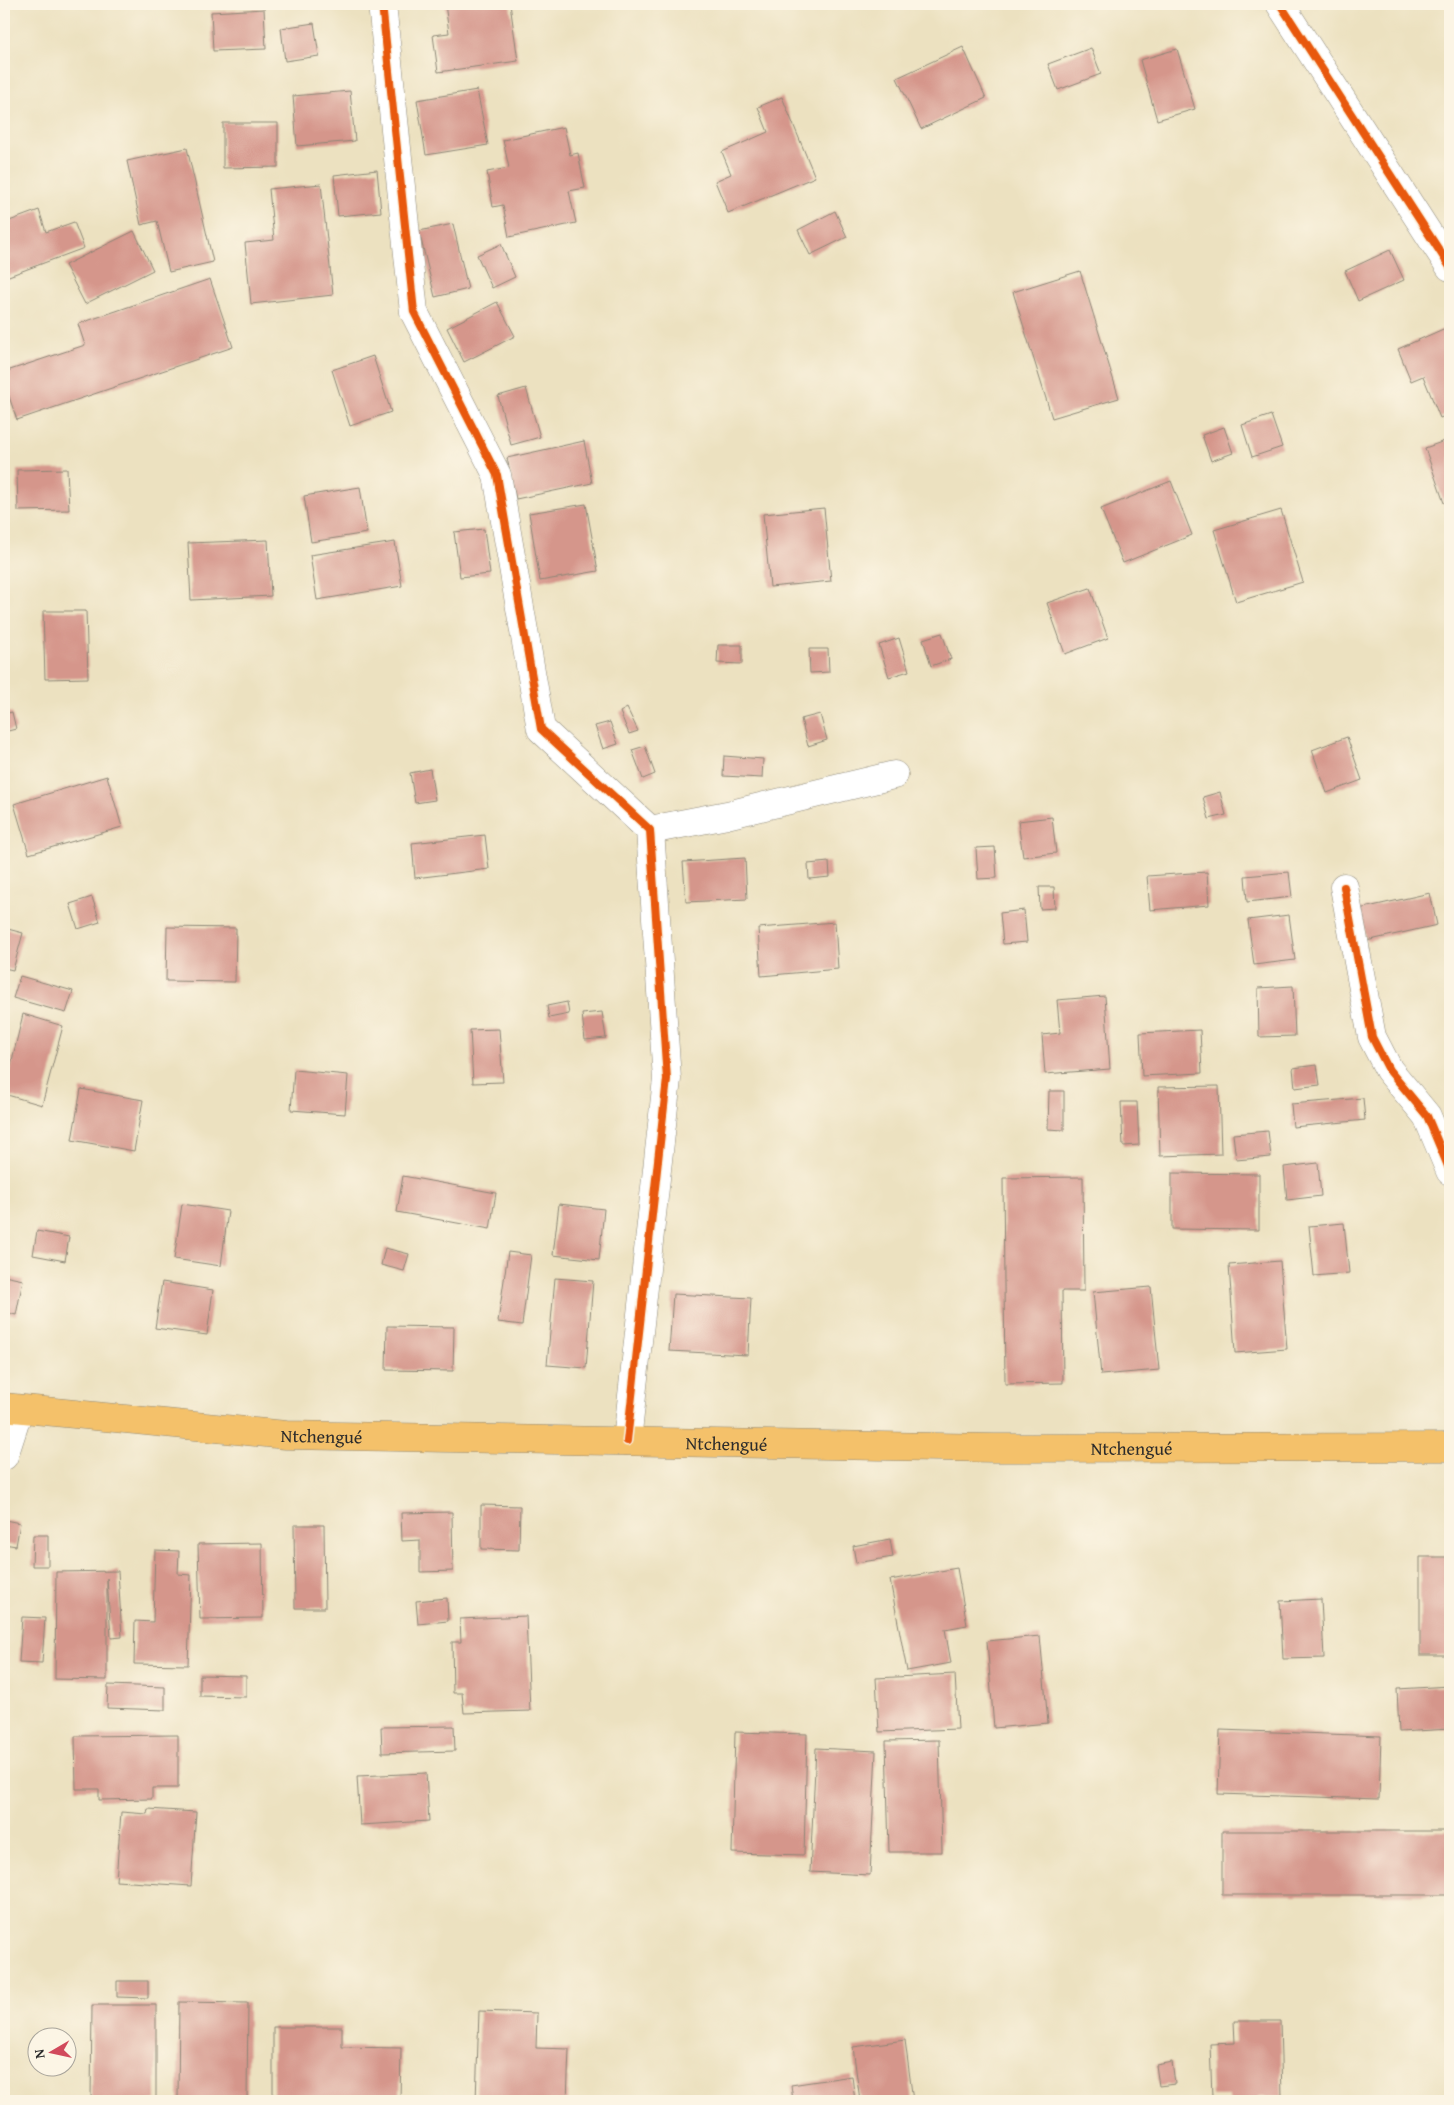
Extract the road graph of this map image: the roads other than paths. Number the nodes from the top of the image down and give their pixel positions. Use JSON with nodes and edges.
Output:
{"nodes":[{"id":1,"x":382,"y":4,"type":"edge"},
{"id":2,"x":1280,"y":4,"type":"edge"},
{"id":3,"x":1450,"y":267,"type":"edge"},
{"id":4,"x":894,"y":775,"type":"dead end"},
{"id":5,"x":650,"y":830,"type":"junction"},
{"id":6,"x":1344,"y":887,"type":"dead end"},
{"id":7,"x":1450,"y":1171,"type":"edge"},
{"id":8,"x":11,"y":1408,"type":"edge"},
{"id":9,"x":627,"y":1441,"type":"junction"},
{"id":10,"x":1450,"y":1447,"type":"edge"},
{"id":11,"x":4,"y":1456,"type":"edge"}],
"edges":[{"from":1,"to":5,"type":"street"},
{"from":2,"to":3,"type":"street"},
{"from":4,"to":5,"type":"street"},
{"from":5,"to":9,"type":"street"},
{"from":6,"to":7,"type":"street"},
{"from":8,"to":9,"type":"main road","name":"Ntchengué"},
{"from":8,"to":11,"type":"street"},
{"from":9,"to":10,"type":"main road","name":"Ntchengué"}]}
